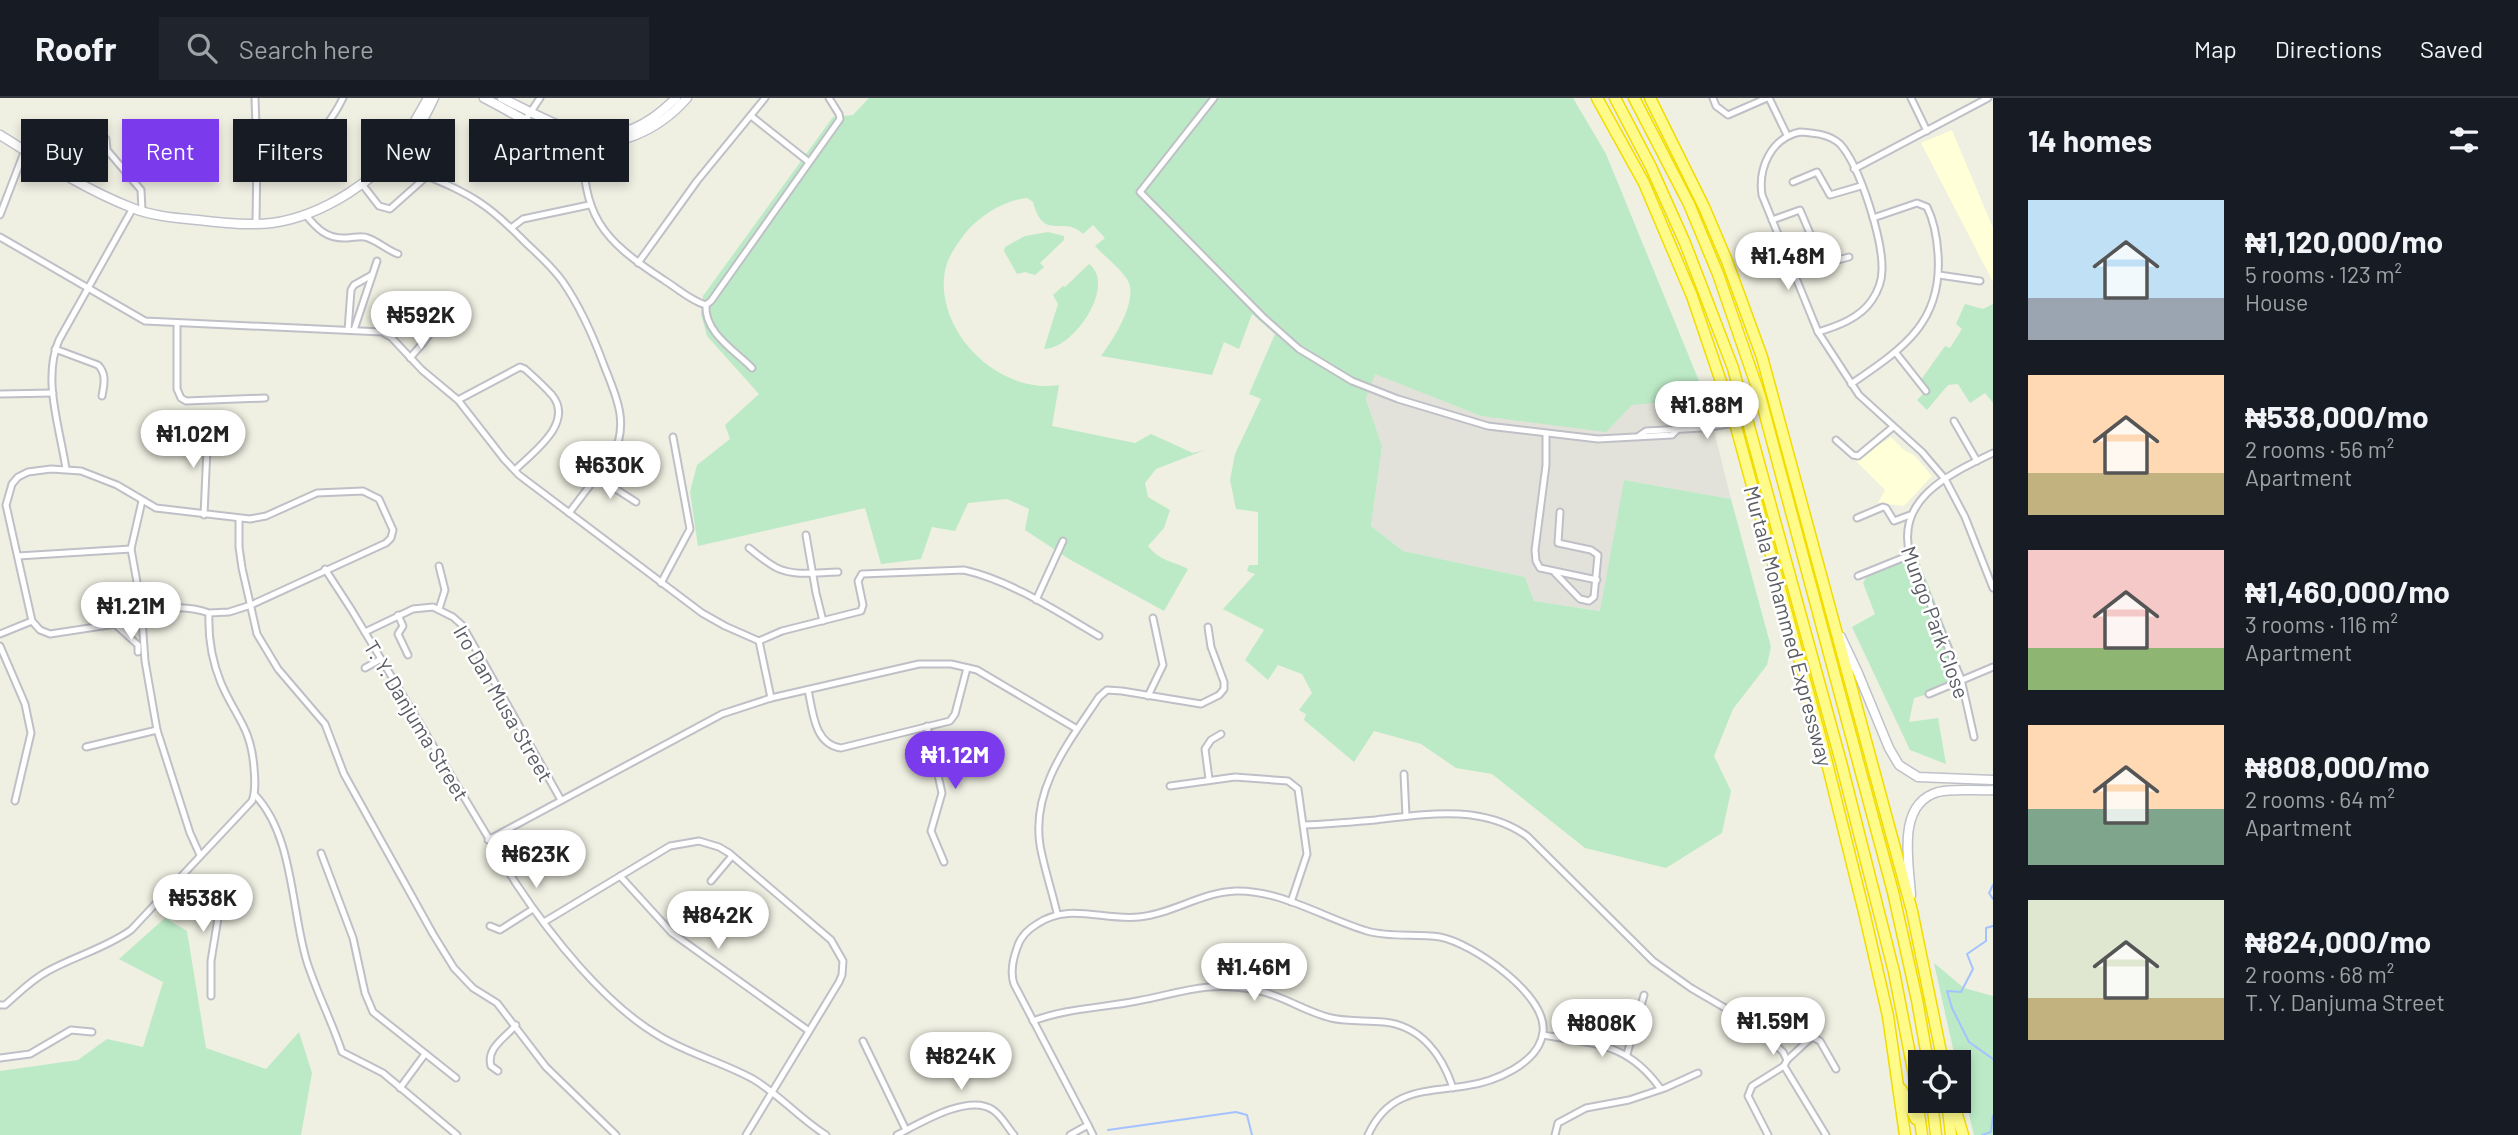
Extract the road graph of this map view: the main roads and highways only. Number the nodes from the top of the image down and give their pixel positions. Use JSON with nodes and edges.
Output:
{"nodes":[{"id":1,"x":1598,"y":98,"type":"edge"},
{"id":2,"x":1615,"y":98,"type":"edge"},
{"id":3,"x":1634,"y":98,"type":"edge"},
{"id":4,"x":1652,"y":101,"type":"edge"},
{"id":5,"x":1655,"y":137,"type":"junction"},
{"id":6,"x":1685,"y":243,"type":"junction"},
{"id":7,"x":1718,"y":274,"type":"junction"},
{"id":8,"x":1692,"y":296,"type":"junction"},
{"id":9,"x":1744,"y":304,"type":"junction"},
{"id":10,"x":1844,"y":659,"type":"junction"},
{"id":11,"x":1847,"y":724,"type":"junction"},
{"id":12,"x":1861,"y":837,"type":"junction"},
{"id":13,"x":1882,"y":852,"type":"junction"},
{"id":14,"x":1909,"y":899,"type":"junction"},
{"id":15,"x":1864,"y":912,"type":"junction"},
{"id":16,"x":1926,"y":1050,"type":"edge"},
{"id":17,"x":1941,"y":1050,"type":"edge"},
{"id":18,"x":1898,"y":1082,"type":"junction"},
{"id":19,"x":1933,"y":1113,"type":"edge"},
{"id":20,"x":1948,"y":1113,"type":"edge"},
{"id":21,"x":1957,"y":1113,"type":"edge"},
{"id":22,"x":1921,"y":1132,"type":"edge"},
{"id":23,"x":1903,"y":1135,"type":"edge"},
{"id":24,"x":1936,"y":1135,"type":"edge"},
{"id":25,"x":1951,"y":1135,"type":"edge"},
{"id":26,"x":1963,"y":1135,"type":"edge"}],
"edges":[{"from":1,"to":8,"type":"highway","name":"Murtala Mohammed Expressway"},
{"from":2,"to":6,"type":"highway","name":"Murtala Mohammed Expressway"},
{"from":3,"to":5,"type":"highway","name":"Murtala Mohammed Expressway"},
{"from":4,"to":5,"type":"highway"},
{"from":4,"to":9,"type":"highway"},
{"from":5,"to":7,"type":"highway","name":"Murtala Mohammed Expressway"},
{"from":6,"to":8,"type":"highway"},
{"from":6,"to":12,"type":"highway","name":"Murtala Mohammed Expressway"},
{"from":7,"to":9,"type":"highway"},
{"from":7,"to":11,"type":"highway","name":"Murtala Mohammed Expressway"},
{"from":8,"to":15,"type":"highway","name":"Murtala Mohammed Expressway"},
{"from":9,"to":10,"type":"highway"},
{"from":10,"to":11,"type":"highway"},
{"from":10,"to":14,"type":"highway"},
{"from":11,"to":13,"type":"highway","name":"Murtala Mohammed Expressway"},
{"from":12,"to":15,"type":"highway"},
{"from":12,"to":22,"type":"highway","name":"Murtala Mohammed Expressway"},
{"from":13,"to":14,"type":"highway"},
{"from":13,"to":16,"type":"highway","name":"Murtala Mohammed Expressway"},
{"from":14,"to":17,"type":"highway"},
{"from":15,"to":18,"type":"highway","name":"Murtala Mohammed Expressway"},
{"from":18,"to":22,"type":"highway"},
{"from":18,"to":23,"type":"highway","name":"Murtala Mohammed Expressway"},
{"from":19,"to":24,"type":"highway"},
{"from":20,"to":25,"type":"highway"},
{"from":21,"to":26,"type":"highway"}]}
